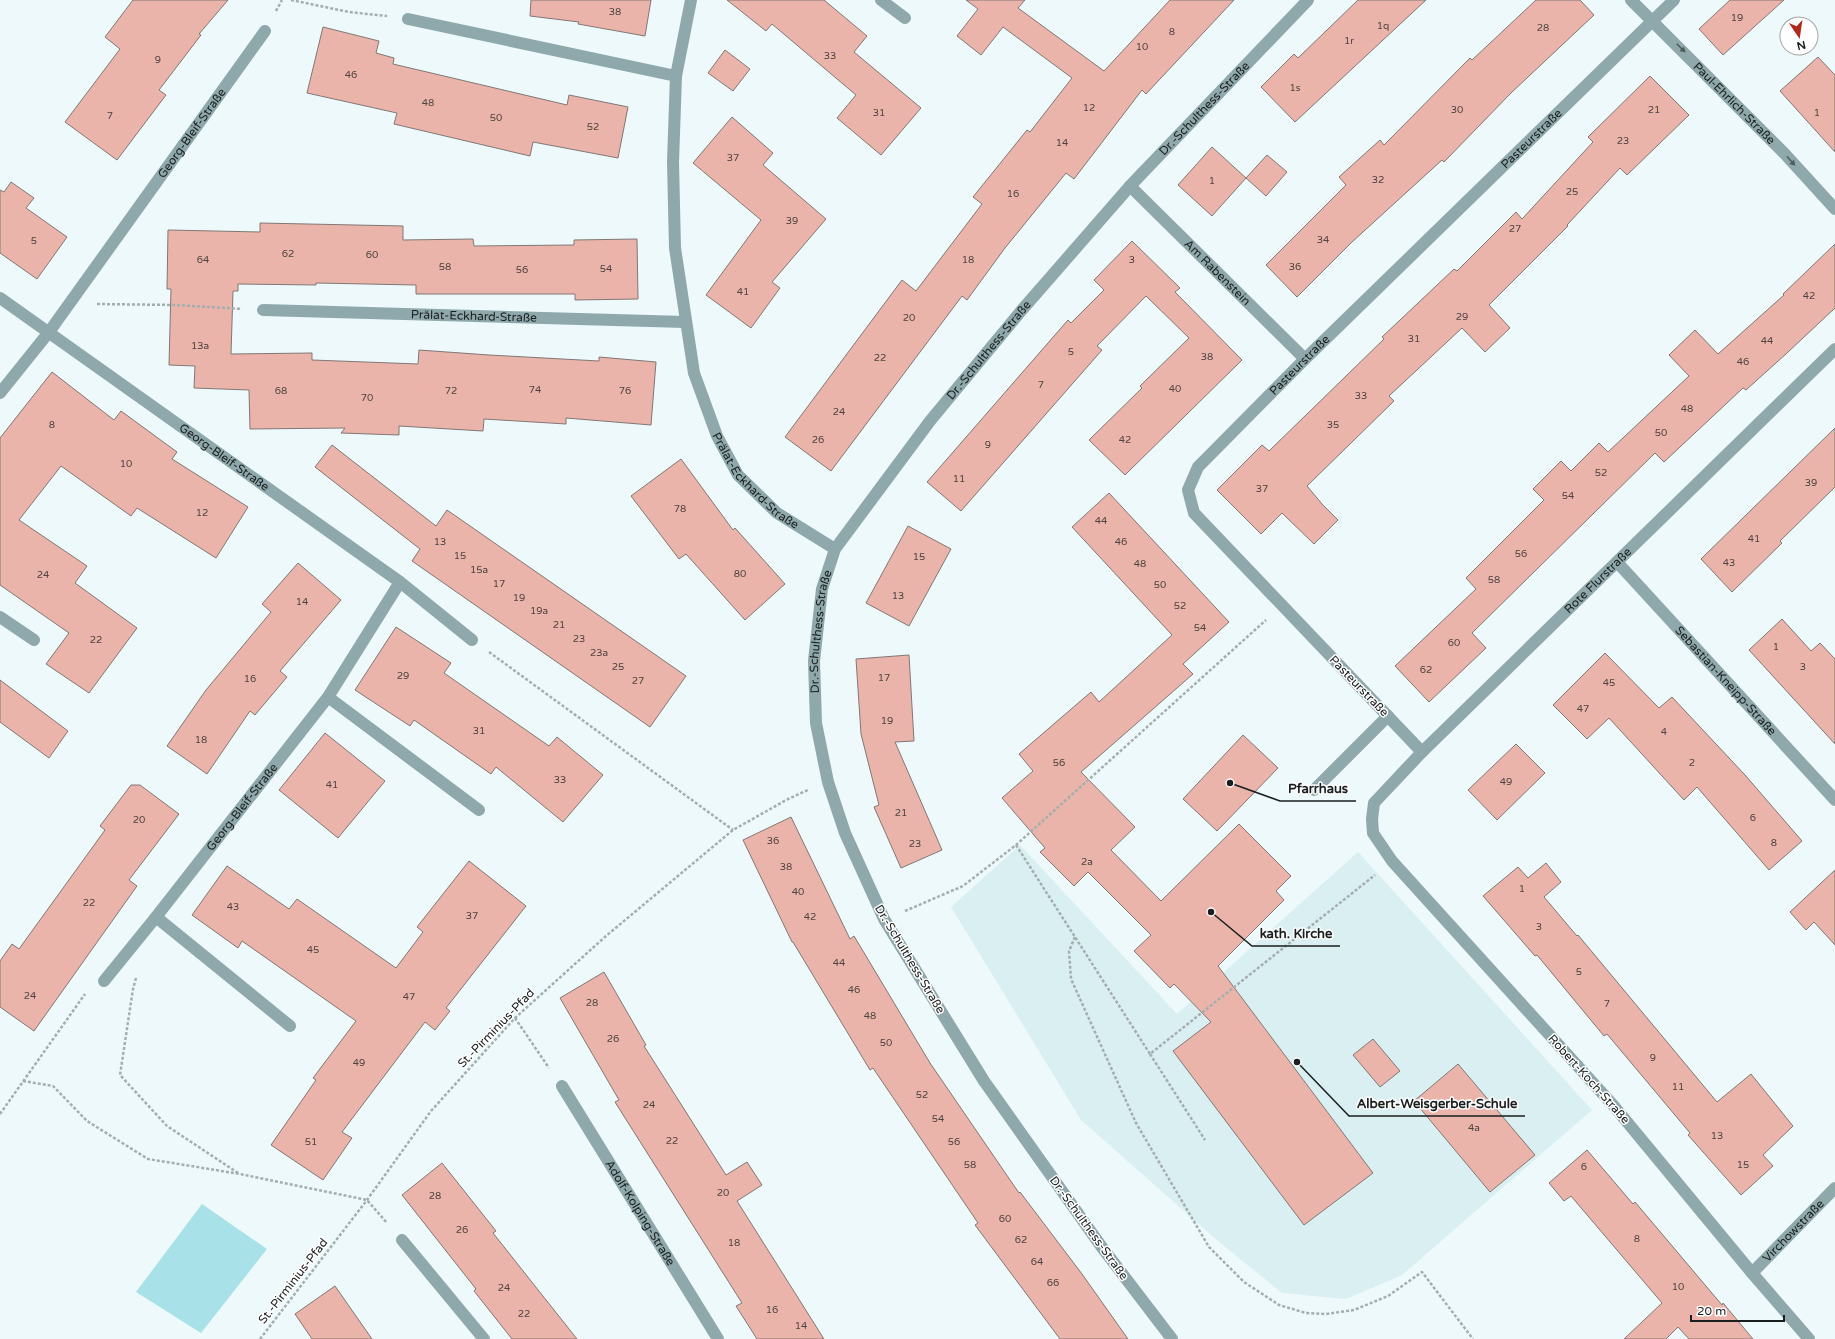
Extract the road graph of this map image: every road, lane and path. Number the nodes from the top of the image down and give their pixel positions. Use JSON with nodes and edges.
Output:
{"nodes":[{"id":1,"x":291,"y":0,"type":"edge"},
{"id":2,"x":691,"y":0,"type":"edge"},
{"id":3,"x":881,"y":0,"type":"edge"},
{"id":4,"x":1308,"y":0,"type":"edge"},
{"id":5,"x":1631,"y":0,"type":"edge"},
{"id":6,"x":1674,"y":0,"type":"edge"},
{"id":7,"x":905,"y":18,"type":"dead end"},
{"id":8,"x":408,"y":19,"type":"joint"},
{"id":9,"x":1653,"y":21,"type":"junction"},
{"id":10,"x":265,"y":31,"type":"dead end"},
{"id":11,"x":676,"y":76,"type":"junction"},
{"id":12,"x":1130,"y":186,"type":"junction"},
{"id":13,"x":1835,"y":209,"type":"edge"},
{"id":14,"x":0,"y":298,"type":"edge"},
{"id":15,"x":68,"y":303,"type":"junction"},
{"id":16,"x":263,"y":310,"type":"joint"},
{"id":17,"x":685,"y":322,"type":"junction"},
{"id":18,"x":49,"y":332,"type":"junction"},
{"id":19,"x":1835,"y":349,"type":"edge"},
{"id":20,"x":1305,"y":359,"type":"junction"},
{"id":21,"x":0,"y":393,"type":"edge"},
{"id":22,"x":835,"y":549,"type":"junction"},
{"id":23,"x":1617,"y":562,"type":"junction"},
{"id":24,"x":400,"y":582,"type":"junction"},
{"id":25,"x":1282,"y":605,"type":"junction"},
{"id":26,"x":0,"y":616,"type":"edge"},
{"id":27,"x":34,"y":640,"type":"dead end"},
{"id":28,"x":472,"y":640,"type":"joint"},
{"id":29,"x":328,"y":697,"type":"junction"},
{"id":30,"x":1388,"y":716,"type":"junction"},
{"id":31,"x":1422,"y":752,"type":"junction"},
{"id":32,"x":828,"y":782,"type":"junction"},
{"id":33,"x":1314,"y":790,"type":"dead end"},
{"id":34,"x":1835,"y":800,"type":"edge"},
{"id":35,"x":479,"y":810,"type":"dead end"},
{"id":36,"x":1372,"y":820,"type":"joint"},
{"id":37,"x":733,"y":830,"type":"junction"},
{"id":38,"x":1016,"y":844,"type":"junction"},
{"id":39,"x":1392,"y":861,"type":"junction"},
{"id":40,"x":156,"y":917,"type":"junction"},
{"id":41,"x":884,"y":919,"type":"junction"},
{"id":42,"x":1075,"y":937,"type":"junction"},
{"id":43,"x":138,"y":975,"type":"dead end"},
{"id":44,"x":104,"y":981,"type":"joint"},
{"id":45,"x":515,"y":1018,"type":"junction"},
{"id":46,"x":290,"y":1026,"type":"dead end"},
{"id":47,"x":1150,"y":1054,"type":"junction"},
{"id":48,"x":23,"y":1081,"type":"junction"},
{"id":49,"x":562,"y":1086,"type":"joint"},
{"id":50,"x":0,"y":1114,"type":"edge"},
{"id":51,"x":1205,"y":1140,"type":"dead end"},
{"id":52,"x":240,"y":1174,"type":"junction"},
{"id":53,"x":1835,"y":1188,"type":"edge"},
{"id":54,"x":367,"y":1200,"type":"junction"},
{"id":55,"x":402,"y":1240,"type":"joint"},
{"id":56,"x":1752,"y":1273,"type":"junction"},
{"id":57,"x":260,"y":1339,"type":"edge"},
{"id":58,"x":484,"y":1339,"type":"edge"},
{"id":59,"x":718,"y":1339,"type":"edge"},
{"id":60,"x":1172,"y":1339,"type":"edge"},
{"id":61,"x":1473,"y":1339,"type":"edge"},
{"id":62,"x":1809,"y":1339,"type":"edge"}],
"edges":[{"from":1,"to":8,"type":"path"},
{"from":2,"to":11,"type":"street","name":"Prälat-Eckhard-Straße"},
{"from":3,"to":7,"type":"street"},
{"from":4,"to":12,"type":"street","name":"Dr.-Schulthess-Straße"},
{"from":5,"to":9,"type":"street","name":"Paul-Ehrlich-Straße"},
{"from":6,"to":9,"type":"street","name":"Pasteurstraße"},
{"from":8,"to":11,"type":"street"},
{"from":9,"to":13,"type":"street","name":"Paul-Ehrlich-Straße","one_way":true},
{"from":9,"to":20,"type":"street","name":"Pasteurstraße"},
{"from":10,"to":15,"type":"street","name":"Georg-Bleif-Straße"},
{"from":11,"to":17,"type":"street","name":"Prälat-Eckhard-Straße"},
{"from":12,"to":20,"type":"street","name":"Am Rabenstein"},
{"from":12,"to":22,"type":"street","name":"Dr.-Schulthess-Straße"},
{"from":14,"to":18,"type":"street","name":"Georg-Bleif-Straße"},
{"from":15,"to":16,"type":"path"},
{"from":15,"to":18,"type":"street","name":"Georg-Bleif-Straße"},
{"from":16,"to":17,"type":"street","name":"Prälat-Eckhard-Straße"},
{"from":17,"to":22,"type":"street","name":"Prälat-Eckhard-Straße"},
{"from":18,"to":21,"type":"street"},
{"from":18,"to":24,"type":"street","name":"Georg-Bleif-Straße"},
{"from":19,"to":23,"type":"street","name":"Rote Flurstraße"},
{"from":20,"to":25,"type":"street","name":"Pasteurstraße"},
{"from":22,"to":32,"type":"street","name":"Dr.-Schulthess-Straße"},
{"from":23,"to":31,"type":"street","name":"Rote Flurstraße"},
{"from":23,"to":34,"type":"street","name":"Sebastian-Kneipp-Straße"},
{"from":24,"to":28,"type":"street","name":"Georg-Bleif-Straße"},
{"from":24,"to":29,"type":"street","name":"Georg-Bleif-Straße"},
{"from":25,"to":30,"type":"street","name":"Pasteurstraße"},
{"from":25,"to":38,"type":"path"},
{"from":26,"to":27,"type":"street"},
{"from":28,"to":37,"type":"path"},
{"from":29,"to":35,"type":"street"},
{"from":29,"to":40,"type":"street","name":"Georg-Bleif-Straße"},
{"from":30,"to":31,"type":"street","name":"Pasteurstraße"},
{"from":30,"to":33,"type":"street"},
{"from":31,"to":36,"type":"street","name":"Rote Flurstraße"},
{"from":32,"to":37,"type":"path","name":"St.-Pirminius-Pfad"},
{"from":32,"to":41,"type":"street","name":"Dr.-Schulthess-Straße"},
{"from":36,"to":39,"type":"street","name":"Robert-Koch-Straße"},
{"from":37,"to":45,"type":"path","name":"St.-Pirminius-Pfad"},
{"from":38,"to":41,"type":"path"},
{"from":38,"to":42,"type":"path"},
{"from":39,"to":47,"type":"path"},
{"from":39,"to":56,"type":"street","name":"Robert-Koch-Straße"},
{"from":40,"to":44,"type":"street","name":"Georg-Bleif-Straße"},
{"from":40,"to":46,"type":"street"},
{"from":41,"to":60,"type":"street","name":"Dr.-Schulthess-Straße"},
{"from":42,"to":47,"type":"path"},
{"from":42,"to":61,"type":"path"},
{"from":43,"to":52,"type":"path"},
{"from":44,"to":48,"type":"path"},
{"from":45,"to":49,"type":"path"},
{"from":45,"to":54,"type":"path","name":"St.-Pirminius-Pfad"},
{"from":47,"to":51,"type":"path"},
{"from":48,"to":50,"type":"path"},
{"from":48,"to":52,"type":"path"},
{"from":49,"to":59,"type":"street","name":"Adolf-Kolping-Straße"},
{"from":52,"to":54,"type":"path"},
{"from":53,"to":56,"type":"street","name":"Virchowstraße"},
{"from":54,"to":55,"type":"path"},
{"from":54,"to":57,"type":"path","name":"St.-Pirminius-Pfad"},
{"from":55,"to":58,"type":"street"},
{"from":56,"to":62,"type":"street","name":"Robert-Koch-Straße"}]}
